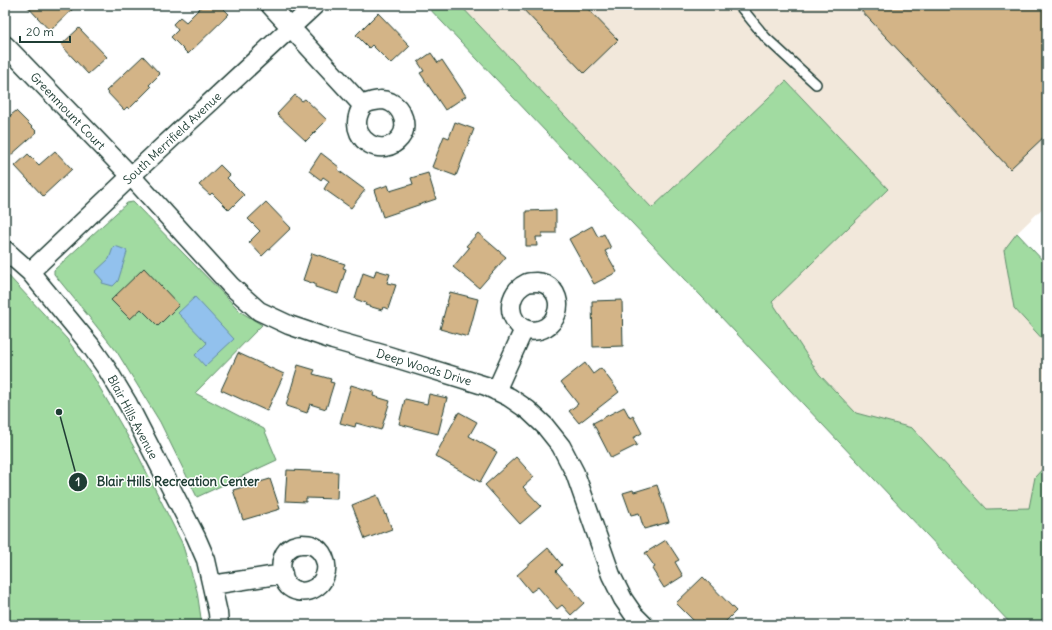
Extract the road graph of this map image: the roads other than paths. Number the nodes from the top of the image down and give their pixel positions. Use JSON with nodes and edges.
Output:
{"nodes":[{"id":1,"x":270,"y":5,"type":"edge"},
{"id":2,"x":315,"y":5,"type":"edge"},
{"id":3,"x":739,"y":5,"type":"edge"},
{"id":4,"x":291,"y":28,"type":"junction"},
{"id":5,"x":5,"y":45,"type":"edge"},
{"id":6,"x":816,"y":84,"type":"dead end"},
{"id":7,"x":363,"y":106,"type":"dead end"},
{"id":8,"x":131,"y":176,"type":"junction"},
{"id":9,"x":5,"y":250,"type":"edge"},
{"id":10,"x":30,"y":272,"type":"junction"},
{"id":11,"x":524,"y":329,"type":"dead end"},
{"id":12,"x":496,"y":391,"type":"junction"},
{"id":13,"x":282,"y":574,"type":"dead end"},
{"id":14,"x":212,"y":586,"type":"junction"},
{"id":15,"x":219,"y":625,"type":"edge"},
{"id":16,"x":643,"y":625,"type":"edge"}],
"edges":[{"from":1,"to":4,"type":"street"},
{"from":2,"to":4,"type":"street","name":"South Merrifield Avenue"},
{"from":3,"to":6,"type":"lane"},
{"from":4,"to":7,"type":"street"},
{"from":4,"to":8,"type":"street","name":"South Merrifield Avenue"},
{"from":5,"to":8,"type":"street","name":"Greenmount Court"},
{"from":8,"to":10,"type":"street","name":"South Merrifield Avenue"},
{"from":8,"to":12,"type":"street","name":"Deep Woods Drive"},
{"from":9,"to":10,"type":"street","name":"Blair Hills Avenue"},
{"from":10,"to":14,"type":"street","name":"Blair Hills Avenue"},
{"from":11,"to":12,"type":"street"},
{"from":12,"to":16,"type":"street","name":"Deep Woods Drive"},
{"from":13,"to":14,"type":"street"},
{"from":14,"to":15,"type":"street","name":"Blair Hills Avenue"}]}
